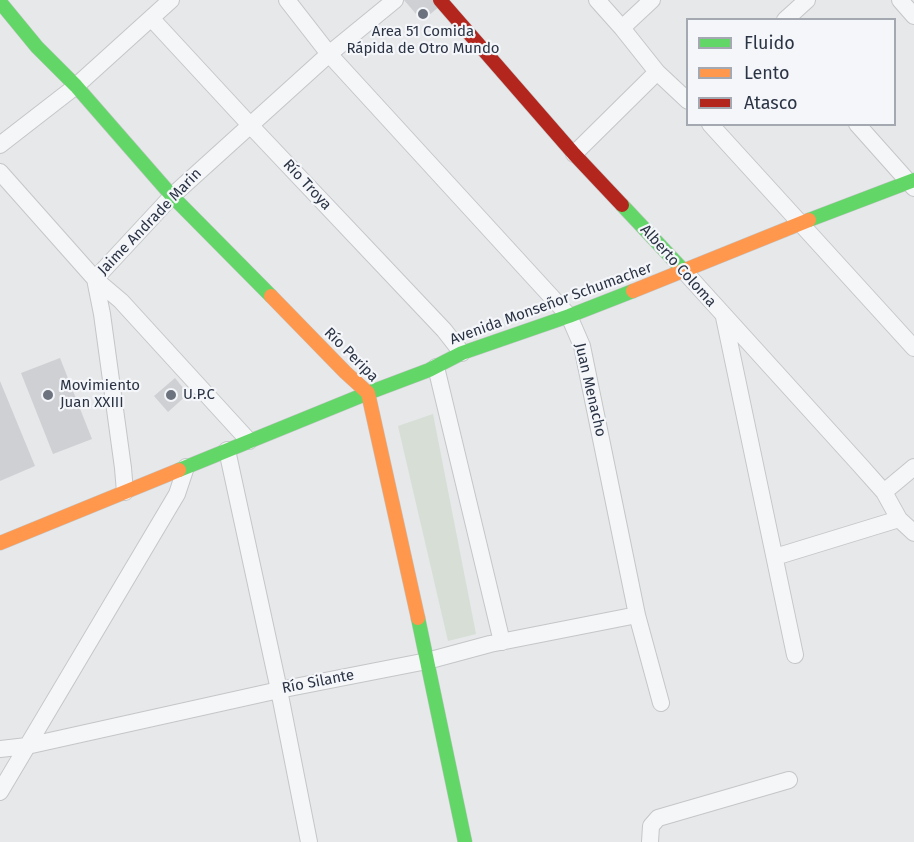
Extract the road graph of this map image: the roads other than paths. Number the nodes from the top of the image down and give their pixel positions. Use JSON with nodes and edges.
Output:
{"nodes":[{"id":1,"x":171,"y":0,"type":"edge"},
{"id":2,"x":287,"y":0,"type":"edge"},
{"id":3,"x":394,"y":0,"type":"edge"},
{"id":4,"x":441,"y":0,"type":"edge"},
{"id":5,"x":597,"y":0,"type":"edge"},
{"id":6,"x":652,"y":0,"type":"edge"},
{"id":7,"x":807,"y":0,"type":"edge"},
{"id":8,"x":900,"y":0,"type":"edge"},
{"id":9,"x":0,"y":2,"type":"edge"},
{"id":10,"x":914,"y":16,"type":"edge"},
{"id":11,"x":151,"y":18,"type":"junction"},
{"id":12,"x":787,"y":18,"type":"edge"},
{"id":13,"x":622,"y":28,"type":"junction"},
{"id":14,"x":329,"y":54,"type":"junction"},
{"id":15,"x":657,"y":72,"type":"junction"},
{"id":16,"x":76,"y":86,"type":"junction"},
{"id":17,"x":686,"y":100,"type":"edge"},
{"id":18,"x":250,"y":125,"type":"junction"},
{"id":19,"x":712,"y":126,"type":"edge"},
{"id":20,"x":859,"y":126,"type":"edge"},
{"id":21,"x":0,"y":144,"type":"edge"},
{"id":22,"x":574,"y":154,"type":"junction"},
{"id":23,"x":0,"y":172,"type":"edge"},
{"id":24,"x":912,"y":183,"type":"edge"},
{"id":25,"x":172,"y":196,"type":"junction"},
{"id":26,"x":801,"y":223,"type":"junction"},
{"id":27,"x":684,"y":271,"type":"junction"},
{"id":28,"x":95,"y":279,"type":"junction"},
{"id":29,"x":569,"y":316,"type":"junction"},
{"id":30,"x":724,"y":316,"type":"junction"},
{"id":31,"x":914,"y":348,"type":"edge"},
{"id":32,"x":462,"y":353,"type":"junction"},
{"id":33,"x":436,"y":367,"type":"junction"},
{"id":34,"x":368,"y":393,"type":"junction"},
{"id":35,"x":249,"y":441,"type":"junction"},
{"id":36,"x":227,"y":450,"type":"junction"},
{"id":37,"x":186,"y":467,"type":"junction"},
{"id":38,"x":914,"y":467,"type":"edge"},
{"id":39,"x":125,"y":492,"type":"junction"},
{"id":40,"x":884,"y":492,"type":"junction"},
{"id":41,"x":899,"y":519,"type":"junction"},
{"id":42,"x":914,"y":533,"type":"edge"},
{"id":43,"x":0,"y":543,"type":"edge"},
{"id":44,"x":775,"y":557,"type":"junction"},
{"id":45,"x":637,"y":615,"type":"junction"},
{"id":46,"x":502,"y":642,"type":"junction"},
{"id":47,"x":795,"y":655,"type":"dead end"},
{"id":48,"x":427,"y":661,"type":"junction"},
{"id":49,"x":279,"y":690,"type":"junction"},
{"id":50,"x":661,"y":703,"type":"dead end"},
{"id":51,"x":27,"y":746,"type":"junction"},
{"id":52,"x":0,"y":750,"type":"edge"},
{"id":53,"x":789,"y":780,"type":"dead end"},
{"id":54,"x":0,"y":792,"type":"edge"},
{"id":55,"x":309,"y":842,"type":"edge"},
{"id":56,"x":465,"y":842,"type":"edge"},
{"id":57,"x":650,"y":842,"type":"edge"}],
"edges":[{"from":1,"to":11,"type":"street"},
{"from":2,"to":14,"type":"street","name":"Juan Menacho"},
{"from":3,"to":14,"type":"street","name":"Jaime Andrade Marin"},
{"from":4,"to":22,"type":"street","name":"Alberto Coloma"},
{"from":5,"to":13,"type":"street"},
{"from":6,"to":13,"type":"street"},
{"from":7,"to":12,"type":"street"},
{"from":8,"to":10,"type":"street"},
{"from":9,"to":16,"type":"street","name":"Río Peripa"},
{"from":11,"to":16,"type":"street"},
{"from":11,"to":18,"type":"street","name":"Río Troya"},
{"from":13,"to":15,"type":"street"},
{"from":14,"to":18,"type":"street","name":"Jaime Andrade Marin"},
{"from":14,"to":29,"type":"street","name":"Juan Menacho"},
{"from":15,"to":17,"type":"street"},
{"from":15,"to":22,"type":"street"},
{"from":16,"to":21,"type":"street"},
{"from":16,"to":25,"type":"street","name":"Río Peripa"},
{"from":18,"to":25,"type":"street","name":"Jaime Andrade Marin"},
{"from":18,"to":32,"type":"street","name":"Río Troya"},
{"from":19,"to":26,"type":"street"},
{"from":20,"to":24,"type":"street"},
{"from":22,"to":27,"type":"street","name":"Alberto Coloma"},
{"from":23,"to":28,"type":"street"},
{"from":24,"to":26,"type":"street","name":"Avenida Monseñor Schumacher"},
{"from":25,"to":28,"type":"street","name":"Jaime Andrade Marin"},
{"from":25,"to":34,"type":"street","name":"Río Peripa"},
{"from":26,"to":27,"type":"street","name":"Avenida Monseñor Schumacher"},
{"from":26,"to":31,"type":"street"},
{"from":27,"to":29,"type":"street","name":"Avenida Monseñor Schumacher"},
{"from":27,"to":30,"type":"street","name":"Alberto Coloma"},
{"from":28,"to":35,"type":"street"},
{"from":28,"to":39,"type":"street","name":"Jaime Andrade Marin"},
{"from":29,"to":32,"type":"street","name":"Avenida Monseñor Schumacher"},
{"from":29,"to":45,"type":"street","name":"Juan Menacho"},
{"from":30,"to":40,"type":"street","name":"Alberto Coloma"},
{"from":30,"to":44,"type":"street"},
{"from":32,"to":33,"type":"street","name":"Avenida Monseñor Schumacher"},
{"from":33,"to":34,"type":"street","name":"Avenida Monseñor Schumacher"},
{"from":33,"to":46,"type":"street"},
{"from":34,"to":35,"type":"street","name":"Avenida Monseñor Schumacher"},
{"from":34,"to":48,"type":"street","name":"Río Peripa"},
{"from":35,"to":36,"type":"street","name":"Avenida Monseñor Schumacher"},
{"from":36,"to":37,"type":"street","name":"Avenida Monseñor Schumacher"},
{"from":36,"to":49,"type":"street"},
{"from":37,"to":39,"type":"street","name":"Avenida Monseñor Schumacher"},
{"from":37,"to":51,"type":"street"},
{"from":38,"to":40,"type":"street"},
{"from":39,"to":43,"type":"street","name":"Avenida Monseñor Schumacher"},
{"from":40,"to":41,"type":"street","name":"Alberto Coloma"},
{"from":41,"to":42,"type":"street","name":"Alberto Coloma"},
{"from":41,"to":44,"type":"street"},
{"from":44,"to":47,"type":"street"},
{"from":45,"to":46,"type":"street","name":"Río Silante"},
{"from":45,"to":50,"type":"street","name":"Juan Menacho"},
{"from":46,"to":48,"type":"street","name":"Río Silante"},
{"from":48,"to":49,"type":"street","name":"Río Silante"},
{"from":48,"to":56,"type":"street","name":"Río Peripa"},
{"from":49,"to":51,"type":"street","name":"Río Silante"},
{"from":49,"to":55,"type":"street"},
{"from":51,"to":52,"type":"street","name":"Río Silante"},
{"from":51,"to":54,"type":"street"},
{"from":53,"to":57,"type":"street"}]}
